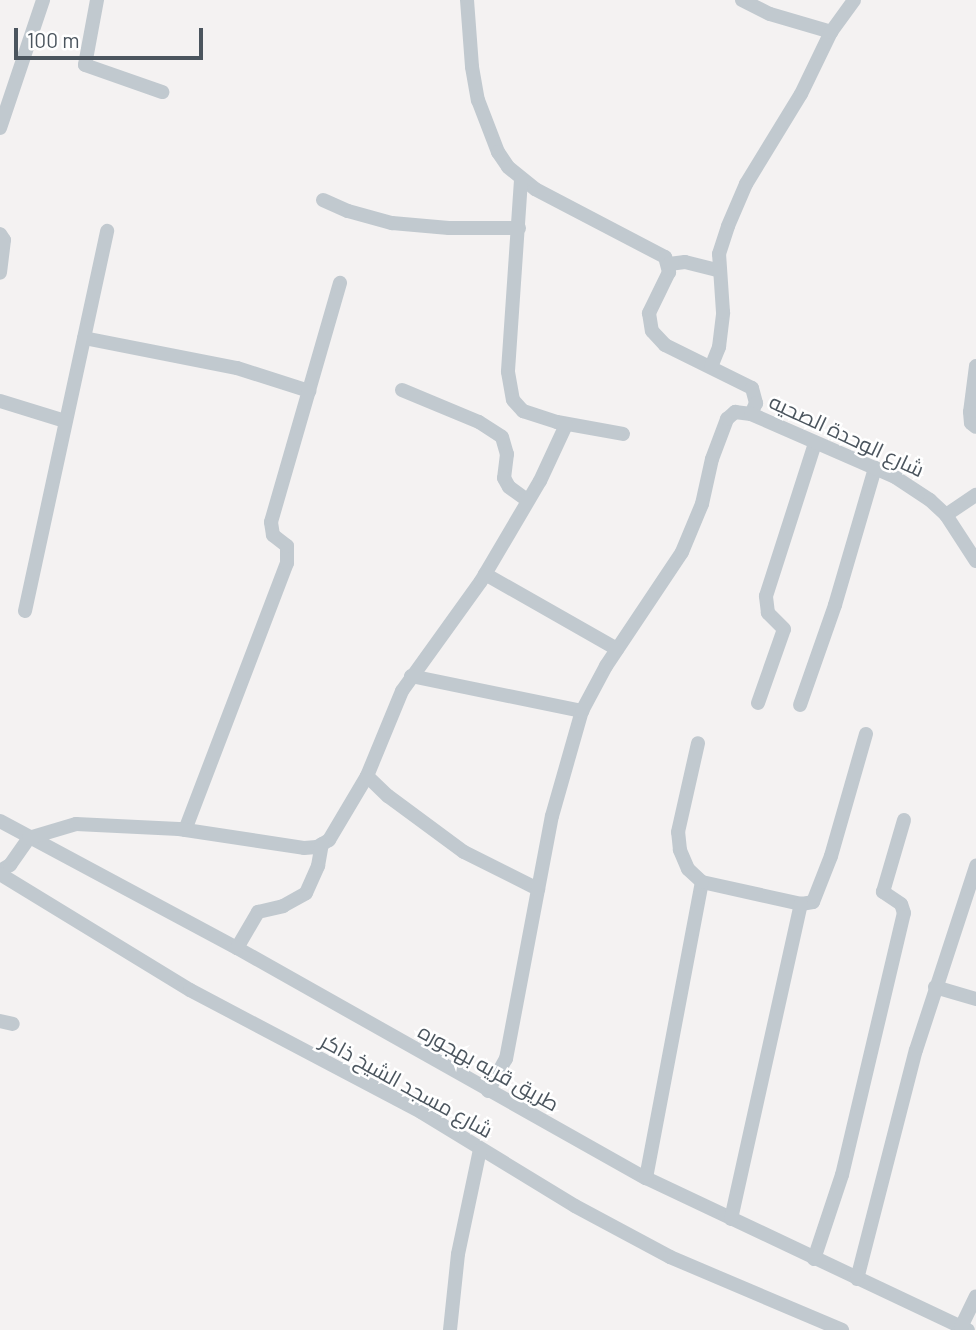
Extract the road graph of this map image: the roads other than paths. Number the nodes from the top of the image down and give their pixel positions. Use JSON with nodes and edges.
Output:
{"nodes":[{"id":1,"x":43,"y":0,"type":"edge"},
{"id":2,"x":97,"y":0,"type":"edge"},
{"id":3,"x":467,"y":0,"type":"edge"},
{"id":4,"x":741,"y":0,"type":"edge"},
{"id":5,"x":854,"y":0,"type":"edge"},
{"id":6,"x":831,"y":32,"type":"junction"},
{"id":7,"x":162,"y":92,"type":"dead end"},
{"id":8,"x":0,"y":128,"type":"edge"},
{"id":9,"x":521,"y":180,"type":"junction"},
{"id":10,"x":323,"y":200,"type":"dead end"},
{"id":11,"x":519,"y":228,"type":"junction"},
{"id":12,"x":107,"y":231,"type":"dead end"},
{"id":13,"x":0,"y":234,"type":"edge"},
{"id":14,"x":669,"y":264,"type":"junction"},
{"id":15,"x":720,"y":271,"type":"junction"},
{"id":16,"x":0,"y":273,"type":"edge"},
{"id":17,"x":340,"y":283,"type":"dead end"},
{"id":18,"x":83,"y":338,"type":"junction"},
{"id":19,"x":976,"y":366,"type":"edge"},
{"id":20,"x":711,"y":367,"type":"junction"},
{"id":21,"x":402,"y":390,"type":"dead end"},
{"id":22,"x":309,"y":391,"type":"junction"},
{"id":23,"x":0,"y":401,"type":"edge"},
{"id":24,"x":751,"y":414,"type":"junction"},
{"id":25,"x":65,"y":421,"type":"junction"},
{"id":26,"x":566,"y":425,"type":"junction"},
{"id":27,"x":976,"y":427,"type":"edge"},
{"id":28,"x":623,"y":433,"type":"dead end"},
{"id":29,"x":815,"y":443,"type":"junction"},
{"id":30,"x":875,"y":468,"type":"junction"},
{"id":31,"x":976,"y":495,"type":"edge"},
{"id":32,"x":527,"y":500,"type":"junction"},
{"id":33,"x":946,"y":516,"type":"junction"},
{"id":34,"x":976,"y":561,"type":"edge"},
{"id":35,"x":485,"y":575,"type":"junction"},
{"id":36,"x":25,"y":611,"type":"dead end"},
{"id":37,"x":617,"y":649,"type":"junction"},
{"id":38,"x":411,"y":676,"type":"junction"},
{"id":39,"x":758,"y":703,"type":"dead end"},
{"id":40,"x":800,"y":705,"type":"dead end"},
{"id":41,"x":582,"y":711,"type":"junction"},
{"id":42,"x":866,"y":734,"type":"dead end"},
{"id":43,"x":698,"y":743,"type":"dead end"},
{"id":44,"x":368,"y":776,"type":"junction"},
{"id":45,"x":904,"y":820,"type":"dead end"},
{"id":46,"x":0,"y":821,"type":"edge"},
{"id":47,"x":185,"y":830,"type":"junction"},
{"id":48,"x":26,"y":841,"type":"junction"},
{"id":49,"x":322,"y":844,"type":"junction"},
{"id":50,"x":976,"y":866,"type":"edge"},
{"id":51,"x":3,"y":870,"type":"edge"},
{"id":52,"x":702,"y":882,"type":"junction"},
{"id":53,"x":538,"y":889,"type":"junction"},
{"id":54,"x":801,"y":904,"type":"junction"},
{"id":55,"x":237,"y":948,"type":"junction"},
{"id":56,"x":935,"y":987,"type":"junction"},
{"id":57,"x":976,"y":999,"type":"edge"},
{"id":58,"x":488,"y":1091,"type":"junction"},
{"id":59,"x":480,"y":1150,"type":"junction"},
{"id":60,"x":646,"y":1178,"type":"junction"},
{"id":61,"x":731,"y":1219,"type":"junction"},
{"id":62,"x":814,"y":1259,"type":"junction"},
{"id":63,"x":857,"y":1279,"type":"junction"},
{"id":64,"x":976,"y":1296,"type":"edge"},
{"id":65,"x":965,"y":1328,"type":"edge"},
{"id":66,"x":450,"y":1330,"type":"edge"},
{"id":67,"x":842,"y":1330,"type":"edge"}],
"edges":[{"from":1,"to":8,"type":"street"},
{"from":2,"to":7,"type":"street"},
{"from":3,"to":9,"type":"street"},
{"from":4,"to":6,"type":"street"},
{"from":5,"to":6,"type":"street"},
{"from":6,"to":15,"type":"street"},
{"from":9,"to":11,"type":"street"},
{"from":9,"to":14,"type":"street"},
{"from":10,"to":11,"type":"street"},
{"from":11,"to":26,"type":"street"},
{"from":12,"to":18,"type":"street"},
{"from":13,"to":16,"type":"street"},
{"from":14,"to":15,"type":"street"},
{"from":14,"to":20,"type":"street"},
{"from":15,"to":20,"type":"street"},
{"from":17,"to":22,"type":"street"},
{"from":18,"to":22,"type":"street"},
{"from":18,"to":25,"type":"street"},
{"from":19,"to":27,"type":"street"},
{"from":20,"to":24,"type":"street"},
{"from":21,"to":32,"type":"street"},
{"from":22,"to":47,"type":"street"},
{"from":23,"to":25,"type":"street"},
{"from":24,"to":29,"type":"street","name":"شارع الوحدة الصحيه"},
{"from":24,"to":37,"type":"street"},
{"from":25,"to":36,"type":"street"},
{"from":26,"to":28,"type":"street"},
{"from":26,"to":32,"type":"street"},
{"from":29,"to":30,"type":"street","name":"شارع الوحدة الصحيه"},
{"from":29,"to":39,"type":"street"},
{"from":30,"to":33,"type":"street","name":"شارع الوحدة الصحيه"},
{"from":30,"to":40,"type":"street"},
{"from":31,"to":33,"type":"street"},
{"from":32,"to":35,"type":"street"},
{"from":33,"to":34,"type":"street","name":"شارع الوحدة الصحيه"},
{"from":35,"to":37,"type":"street"},
{"from":35,"to":38,"type":"street"},
{"from":37,"to":41,"type":"street"},
{"from":38,"to":41,"type":"street"},
{"from":38,"to":44,"type":"street"},
{"from":41,"to":53,"type":"street"},
{"from":42,"to":54,"type":"street"},
{"from":43,"to":52,"type":"street"},
{"from":44,"to":49,"type":"street"},
{"from":44,"to":53,"type":"street"},
{"from":45,"to":62,"type":"street"},
{"from":46,"to":48,"type":"street","name":"طريق قريه بهجوره"},
{"from":47,"to":48,"type":"street"},
{"from":47,"to":49,"type":"street"},
{"from":48,"to":51,"type":"street"},
{"from":48,"to":55,"type":"street","name":"طريق قريه بهجوره"},
{"from":49,"to":55,"type":"street"},
{"from":50,"to":56,"type":"street"},
{"from":51,"to":59,"type":"street","name":"شارع مسجد الشيخ ذاكر"},
{"from":52,"to":54,"type":"street"},
{"from":52,"to":60,"type":"street"},
{"from":53,"to":58,"type":"street"},
{"from":54,"to":61,"type":"street"},
{"from":55,"to":58,"type":"street","name":"طريق قريه بهجوره"},
{"from":56,"to":57,"type":"street"},
{"from":56,"to":63,"type":"street"},
{"from":58,"to":60,"type":"street","name":"طريق قريه بهجوره"},
{"from":59,"to":66,"type":"street"},
{"from":59,"to":67,"type":"street","name":"شارع مسجد الشيخ ذاكر"},
{"from":60,"to":61,"type":"street","name":"طريق قريه بهجوره"},
{"from":61,"to":62,"type":"street","name":"طريق قريه بهجوره"},
{"from":62,"to":63,"type":"street","name":"طريق قريه بهجوره"},
{"from":63,"to":65,"type":"street","name":"طريق قريه بهجوره"},
{"from":64,"to":65,"type":"street"}]}
